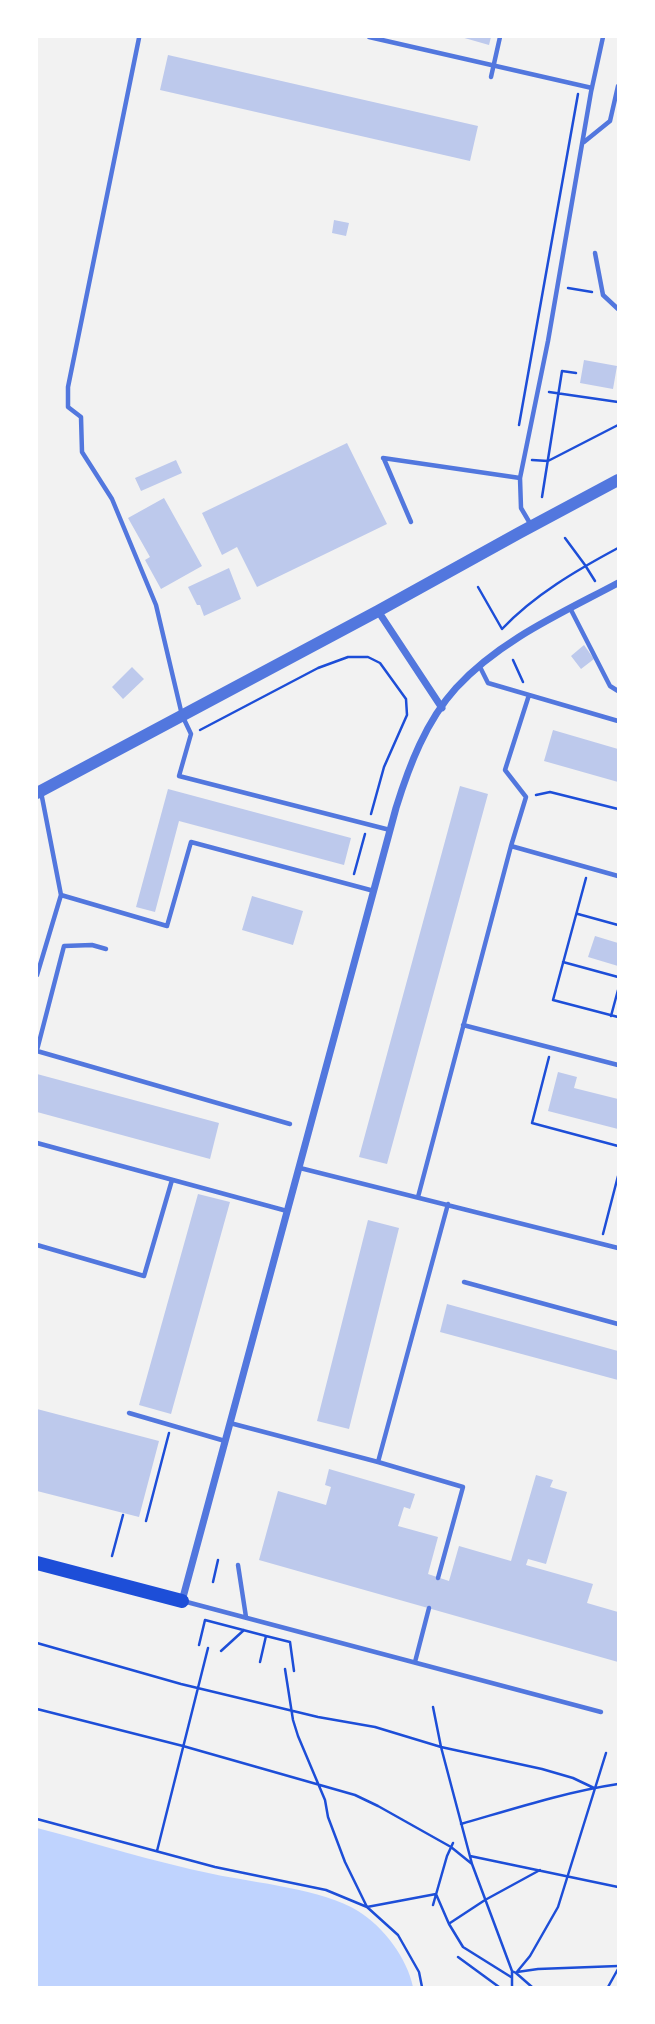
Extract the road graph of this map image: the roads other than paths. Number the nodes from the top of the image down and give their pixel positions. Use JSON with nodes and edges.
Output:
{"nodes":[{"id":1,"x":369,"y":37,"type":"edge"},
{"id":2,"x":500,"y":37,"type":"edge"},
{"id":3,"x":603,"y":37,"type":"edge"},
{"id":4,"x":139,"y":38,"type":"edge"},
{"id":5,"x":493,"y":65,"type":"junction"},
{"id":6,"x":491,"y":77,"type":"dead end"},
{"id":7,"x":618,"y":86,"type":"edge"},
{"id":8,"x":592,"y":88,"type":"junction"},
{"id":9,"x":583,"y":142,"type":"junction"},
{"id":10,"x":595,"y":253,"type":"dead end"},
{"id":11,"x":618,"y":309,"type":"edge"},
{"id":12,"x":520,"y":478,"type":"junction"},
{"id":13,"x":618,"y":480,"type":"edge"},
{"id":14,"x":411,"y":522,"type":"dead end"},
{"id":15,"x":532,"y":526,"type":"junction"},
{"id":16,"x":618,"y":583,"type":"edge"},
{"id":17,"x":570,"y":608,"type":"junction"},
{"id":18,"x":378,"y":611,"type":"junction"},
{"id":19,"x":480,"y":667,"type":"junction"},
{"id":20,"x":618,"y":691,"type":"edge"},
{"id":21,"x":529,"y":695,"type":"junction"},
{"id":22,"x":442,"y":708,"type":"junction"},
{"id":23,"x":182,"y":715,"type":"junction"},
{"id":24,"x":618,"y":721,"type":"edge"},
{"id":25,"x":39,"y":792,"type":"edge"},
{"id":26,"x":390,"y":830,"type":"junction"},
{"id":27,"x":511,"y":846,"type":"junction"},
{"id":28,"x":618,"y":876,"type":"edge"},
{"id":29,"x":374,"y":891,"type":"junction"},
{"id":30,"x":61,"y":895,"type":"junction"},
{"id":31,"x":106,"y":949,"type":"dead end"},
{"id":32,"x":37,"y":975,"type":"edge"},
{"id":33,"x":463,"y":1025,"type":"junction"},
{"id":34,"x":37,"y":1050,"type":"edge"},
{"id":35,"x":618,"y":1065,"type":"edge"},
{"id":36,"x":290,"y":1124,"type":"dead end"},
{"id":37,"x":37,"y":1143,"type":"edge"},
{"id":38,"x":299,"y":1168,"type":"junction"},
{"id":39,"x":172,"y":1180,"type":"junction"},
{"id":40,"x":418,"y":1197,"type":"junction"},
{"id":41,"x":448,"y":1204,"type":"junction"},
{"id":42,"x":287,"y":1211,"type":"junction"},
{"id":43,"x":37,"y":1245,"type":"edge"},
{"id":44,"x":618,"y":1248,"type":"edge"},
{"id":45,"x":464,"y":1282,"type":"dead end"},
{"id":46,"x":618,"y":1324,"type":"edge"},
{"id":47,"x":129,"y":1413,"type":"dead end"},
{"id":48,"x":230,"y":1423,"type":"junction"},
{"id":49,"x":225,"y":1441,"type":"junction"},
{"id":50,"x":378,"y":1462,"type":"junction"},
{"id":51,"x":37,"y":1563,"type":"edge"},
{"id":52,"x":238,"y":1566,"type":"dead end"},
{"id":53,"x":438,"y":1578,"type":"dead end"},
{"id":54,"x":182,"y":1601,"type":"junction"},
{"id":55,"x":429,"y":1608,"type":"dead end"},
{"id":56,"x":246,"y":1617,"type":"junction"},
{"id":57,"x":415,"y":1662,"type":"junction"},
{"id":58,"x":601,"y":1712,"type":"dead end"}],
"edges":[{"from":1,"to":5,"type":"lane"},
{"from":2,"to":5,"type":"lane"},
{"from":3,"to":8,"type":"lane"},
{"from":4,"to":23,"type":"lane"},
{"from":5,"to":6,"type":"lane"},
{"from":5,"to":8,"type":"lane"},
{"from":7,"to":9,"type":"lane"},
{"from":8,"to":9,"type":"lane"},
{"from":9,"to":12,"type":"lane"},
{"from":10,"to":11,"type":"lane"},
{"from":12,"to":14,"type":"lane"},
{"from":12,"to":15,"type":"lane"},
{"from":13,"to":15,"type":"street"},
{"from":15,"to":18,"type":"street"},
{"from":16,"to":17,"type":"street"},
{"from":17,"to":19,"type":"street"},
{"from":17,"to":20,"type":"lane"},
{"from":18,"to":22,"type":"street"},
{"from":18,"to":23,"type":"street"},
{"from":19,"to":21,"type":"lane"},
{"from":19,"to":22,"type":"street"},
{"from":21,"to":24,"type":"lane"},
{"from":21,"to":27,"type":"lane"},
{"from":22,"to":26,"type":"street"},
{"from":23,"to":25,"type":"street"},
{"from":23,"to":26,"type":"lane"},
{"from":25,"to":30,"type":"lane"},
{"from":26,"to":29,"type":"street"},
{"from":27,"to":28,"type":"lane"},
{"from":27,"to":33,"type":"lane"},
{"from":29,"to":30,"type":"lane"},
{"from":29,"to":38,"type":"street"},
{"from":30,"to":32,"type":"lane"},
{"from":31,"to":34,"type":"lane"},
{"from":33,"to":35,"type":"lane"},
{"from":33,"to":40,"type":"lane"},
{"from":34,"to":36,"type":"lane"},
{"from":37,"to":39,"type":"lane"},
{"from":38,"to":40,"type":"lane"},
{"from":38,"to":42,"type":"street"},
{"from":39,"to":42,"type":"lane"},
{"from":39,"to":43,"type":"lane"},
{"from":40,"to":41,"type":"lane"},
{"from":41,"to":44,"type":"lane"},
{"from":41,"to":50,"type":"lane"},
{"from":42,"to":48,"type":"street"},
{"from":45,"to":46,"type":"lane"},
{"from":47,"to":49,"type":"lane"},
{"from":48,"to":49,"type":"street"},
{"from":48,"to":50,"type":"lane"},
{"from":49,"to":54,"type":"street"},
{"from":50,"to":53,"type":"lane"},
{"from":51,"to":54,"type":"main road"},
{"from":52,"to":56,"type":"lane"},
{"from":54,"to":56,"type":"lane"},
{"from":55,"to":57,"type":"lane"},
{"from":56,"to":57,"type":"lane"},
{"from":57,"to":58,"type":"lane"}]}
